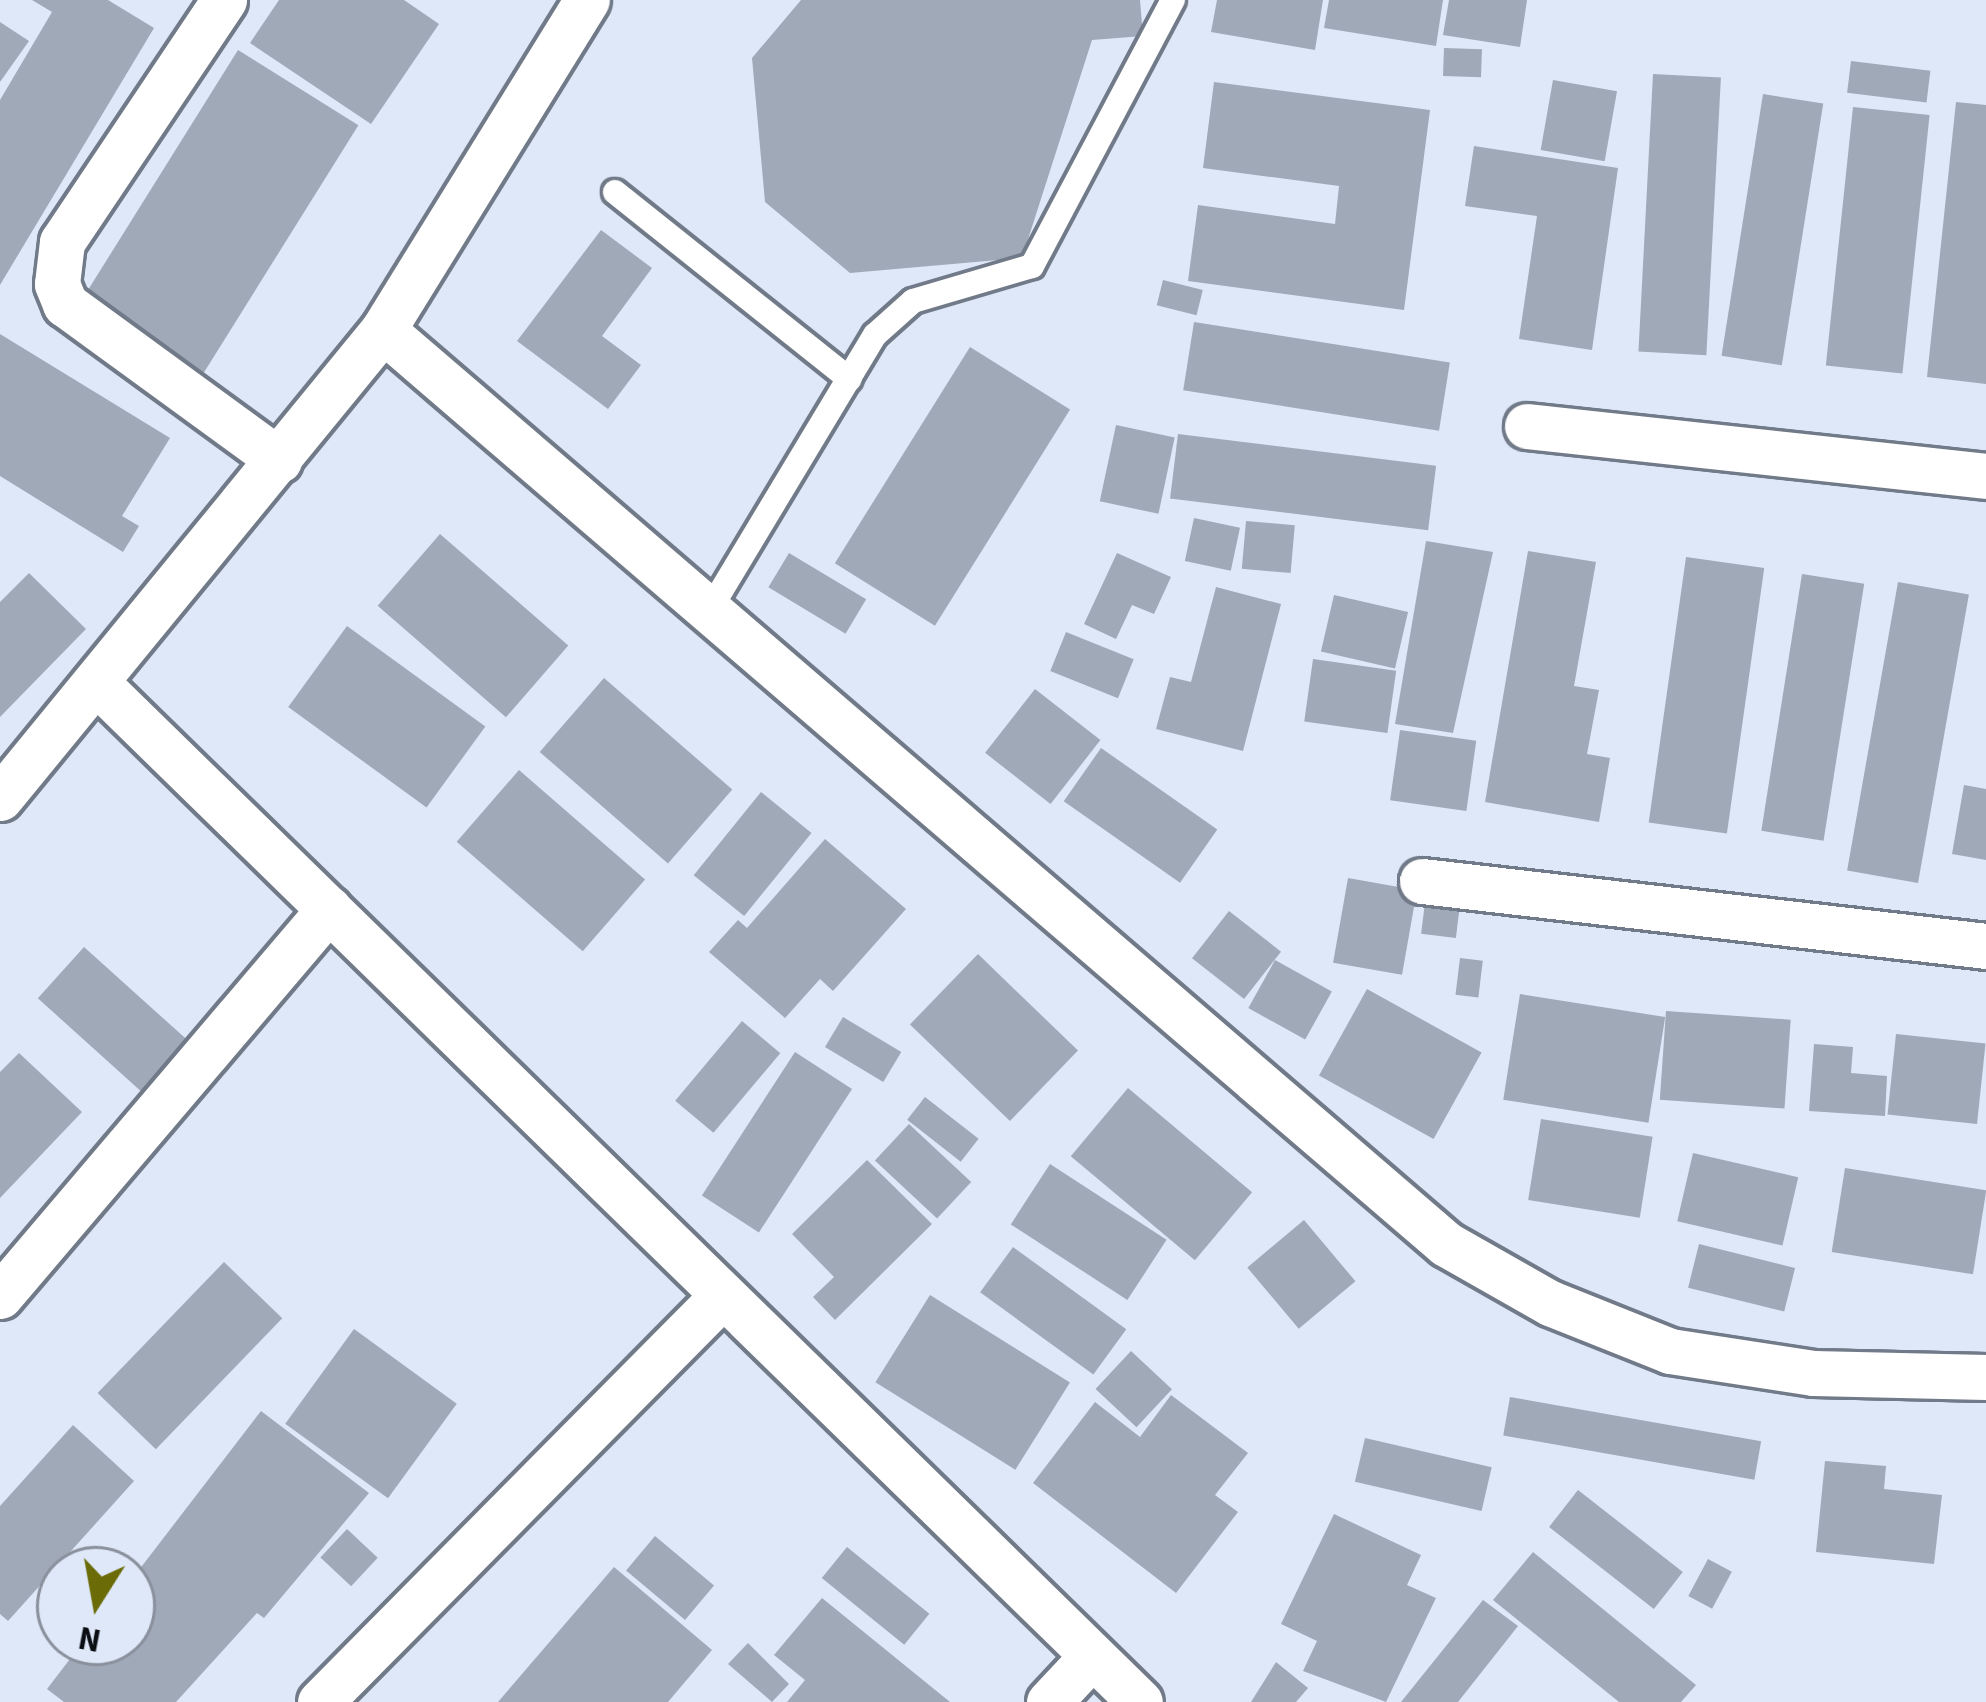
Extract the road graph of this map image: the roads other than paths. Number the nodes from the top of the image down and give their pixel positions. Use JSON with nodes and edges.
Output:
{"nodes":[{"id":1,"x":224,"y":0,"type":"edge"},
{"id":2,"x":587,"y":0,"type":"edge"},
{"id":3,"x":1173,"y":0,"type":"edge"},
{"id":4,"x":615,"y":192,"type":"dead end"},
{"id":5,"x":383,"y":330,"type":"junction"},
{"id":6,"x":849,"y":379,"type":"junction"},
{"id":7,"x":1527,"y":426,"type":"dead end"},
{"id":8,"x":279,"y":460,"type":"junction"},
{"id":9,"x":1986,"y":476,"type":"edge"},
{"id":10,"x":709,"y":611,"type":"junction"},
{"id":11,"x":99,"y":686,"type":"junction"},
{"id":12,"x":0,"y":798,"type":"edge"},
{"id":13,"x":1422,"y":881,"type":"dead end"},
{"id":14,"x":329,"y":909,"type":"junction"},
{"id":15,"x":1986,"y":946,"type":"edge"},
{"id":16,"x":0,"y":1296,"type":"edge"},
{"id":17,"x":721,"y":1298,"type":"junction"},
{"id":18,"x":1986,"y":1377,"type":"edge"},
{"id":19,"x":1092,"y":1656,"type":"junction"},
{"id":20,"x":320,"y":1702,"type":"edge"},
{"id":21,"x":1049,"y":1702,"type":"edge"},
{"id":22,"x":1140,"y":1702,"type":"edge"}],
"edges":[{"from":1,"to":8,"type":"street"},
{"from":2,"to":5,"type":"street"},
{"from":3,"to":6,"type":"lane"},
{"from":4,"to":6,"type":"lane"},
{"from":5,"to":8,"type":"street"},
{"from":5,"to":10,"type":"street"},
{"from":6,"to":10,"type":"lane"},
{"from":7,"to":9,"type":"street"},
{"from":8,"to":11,"type":"street"},
{"from":10,"to":18,"type":"street"},
{"from":11,"to":12,"type":"street"},
{"from":11,"to":14,"type":"street"},
{"from":13,"to":15,"type":"street"},
{"from":14,"to":16,"type":"street"},
{"from":14,"to":17,"type":"street"},
{"from":17,"to":19,"type":"street"},
{"from":17,"to":20,"type":"street"},
{"from":19,"to":21,"type":"street"},
{"from":19,"to":22,"type":"street"}]}
